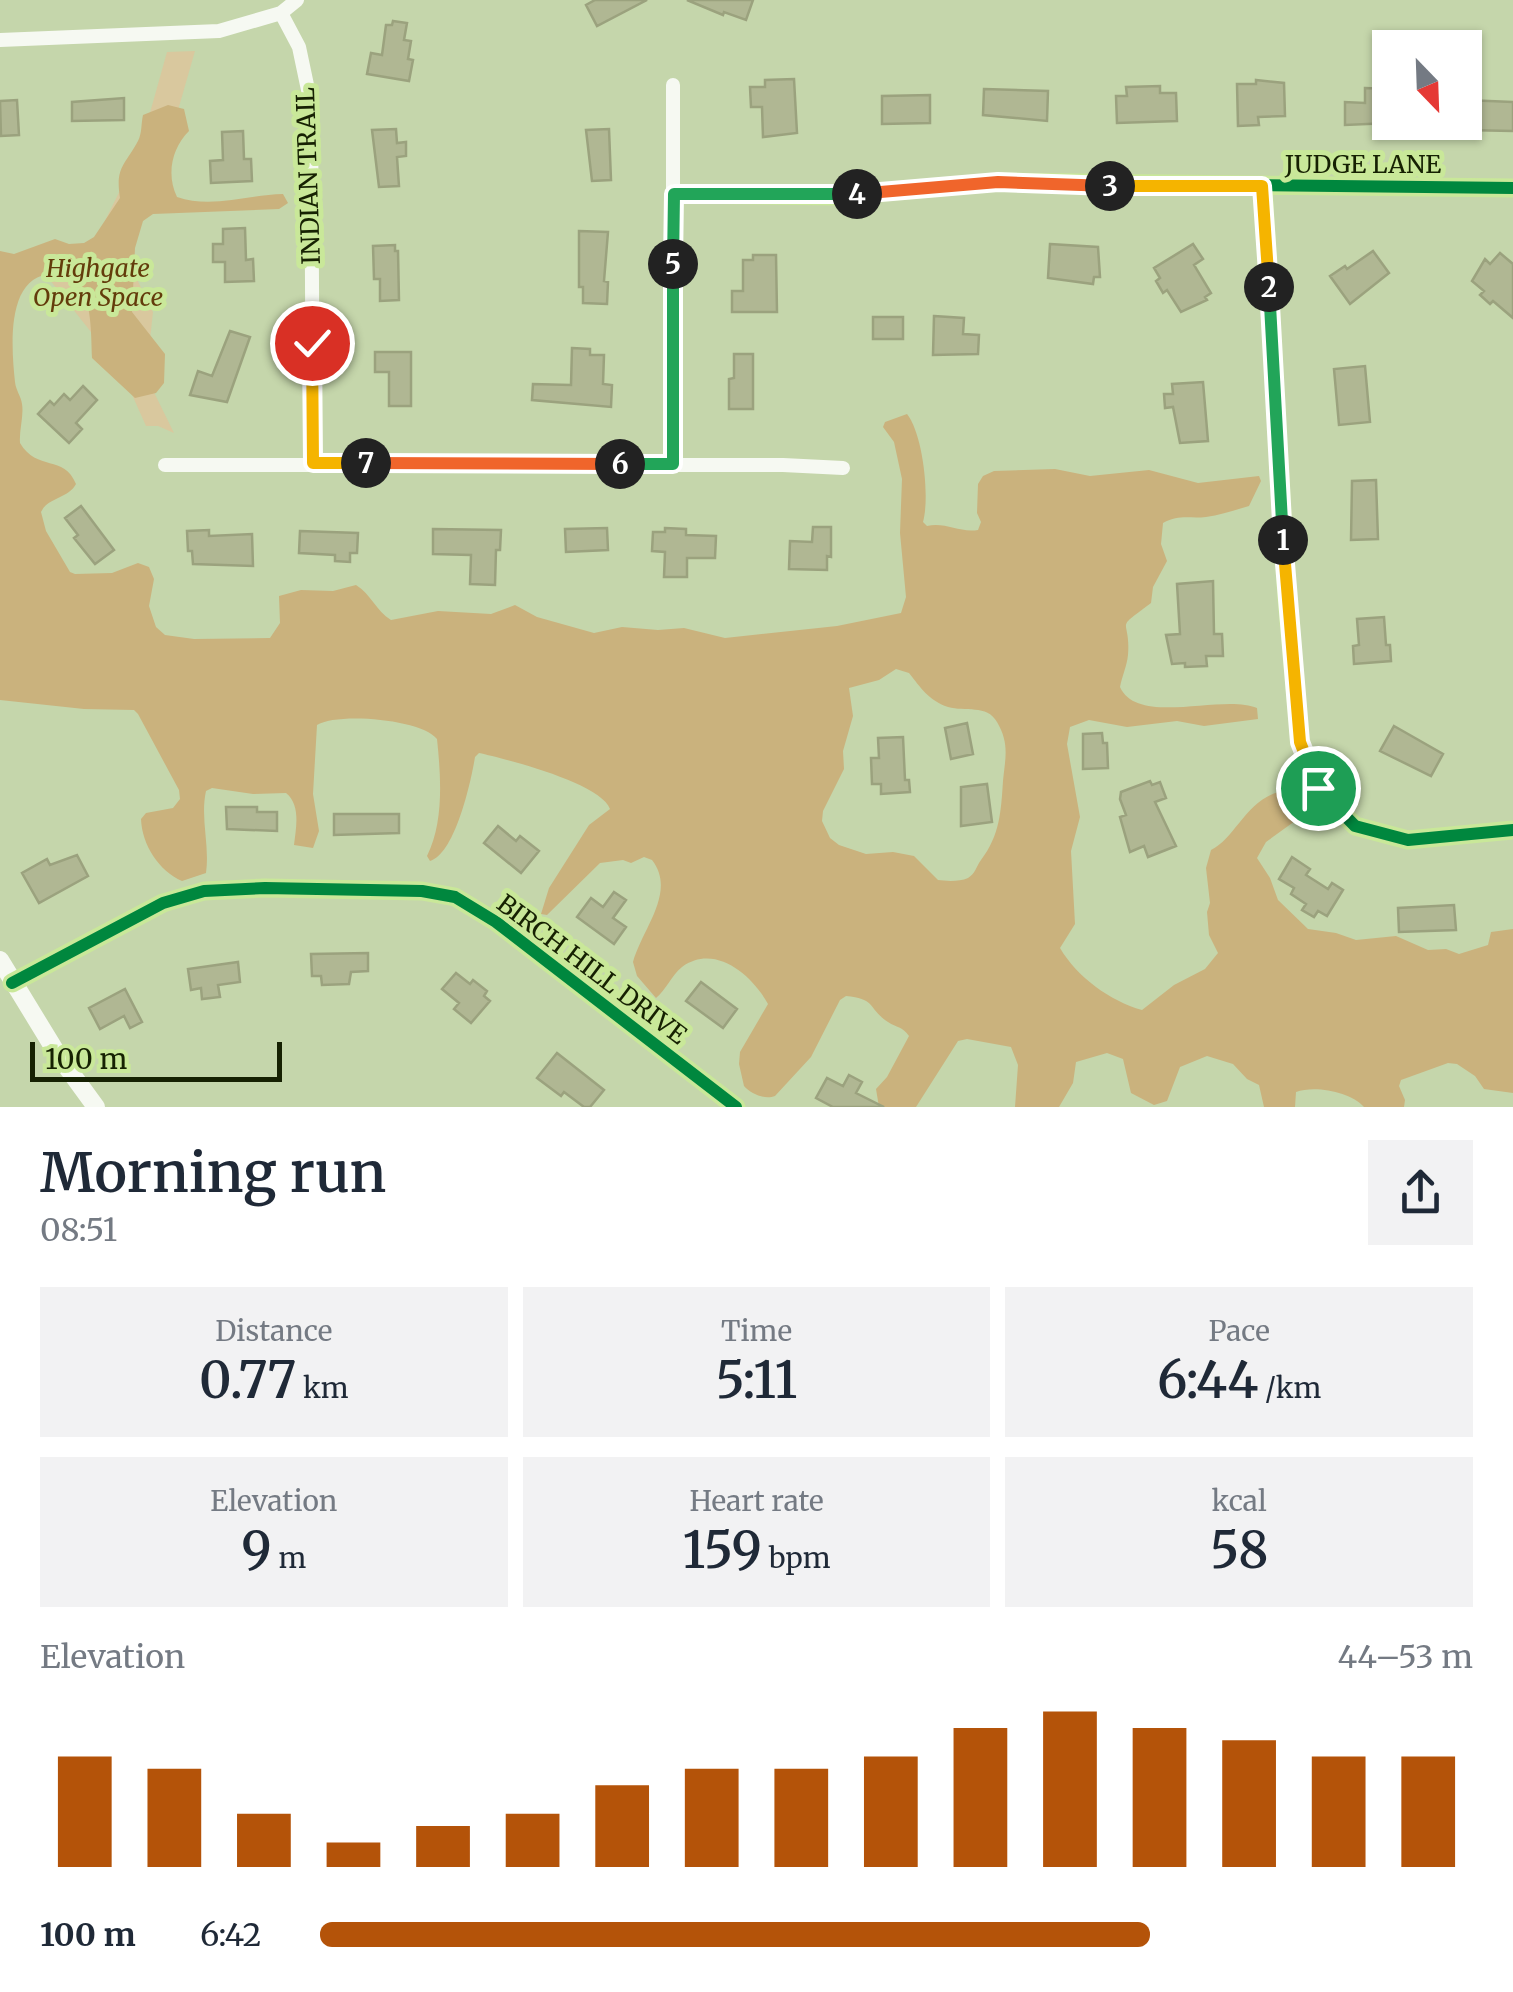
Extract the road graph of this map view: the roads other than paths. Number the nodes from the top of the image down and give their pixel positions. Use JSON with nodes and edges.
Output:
{"nodes":[{"id":1,"x":297,"y":0,"type":"edge"},
{"id":2,"x":281,"y":13,"type":"junction"},
{"id":3,"x":0,"y":40,"type":"edge"},
{"id":4,"x":674,"y":85,"type":"dead end"},
{"id":5,"x":1262,"y":186,"type":"junction"},
{"id":6,"x":1513,"y":188,"type":"edge"},
{"id":7,"x":674,"y":194,"type":"junction"},
{"id":8,"x":313,"y":463,"type":"junction"},
{"id":9,"x":673,"y":464,"type":"junction"},
{"id":10,"x":165,"y":465,"type":"dead end"},
{"id":11,"x":843,"y":468,"type":"dead end"},
{"id":12,"x":1513,"y":830,"type":"edge"},
{"id":13,"x":0,"y":960,"type":"edge"},
{"id":14,"x":12,"y":983,"type":"junction"},
{"id":15,"x":96,"y":1107,"type":"edge"},
{"id":16,"x":736,"y":1107,"type":"edge"}],
"edges":[{"from":1,"to":2,"type":"street"},
{"from":2,"to":3,"type":"street"},
{"from":2,"to":8,"type":"street","name":"INDIAN TRAIL"},
{"from":4,"to":7,"type":"street"},
{"from":5,"to":6,"type":"street","name":"JUDGE LANE"},
{"from":5,"to":7,"type":"street","name":"JUDGE LANE"},
{"from":5,"to":12,"type":"street"},
{"from":7,"to":9,"type":"street"},
{"from":8,"to":9,"type":"street"},
{"from":8,"to":10,"type":"street"},
{"from":9,"to":11,"type":"street"},
{"from":13,"to":14,"type":"street"},
{"from":14,"to":15,"type":"street"},
{"from":14,"to":16,"type":"street","name":"BIRCH HILL DRIVE"}]}
